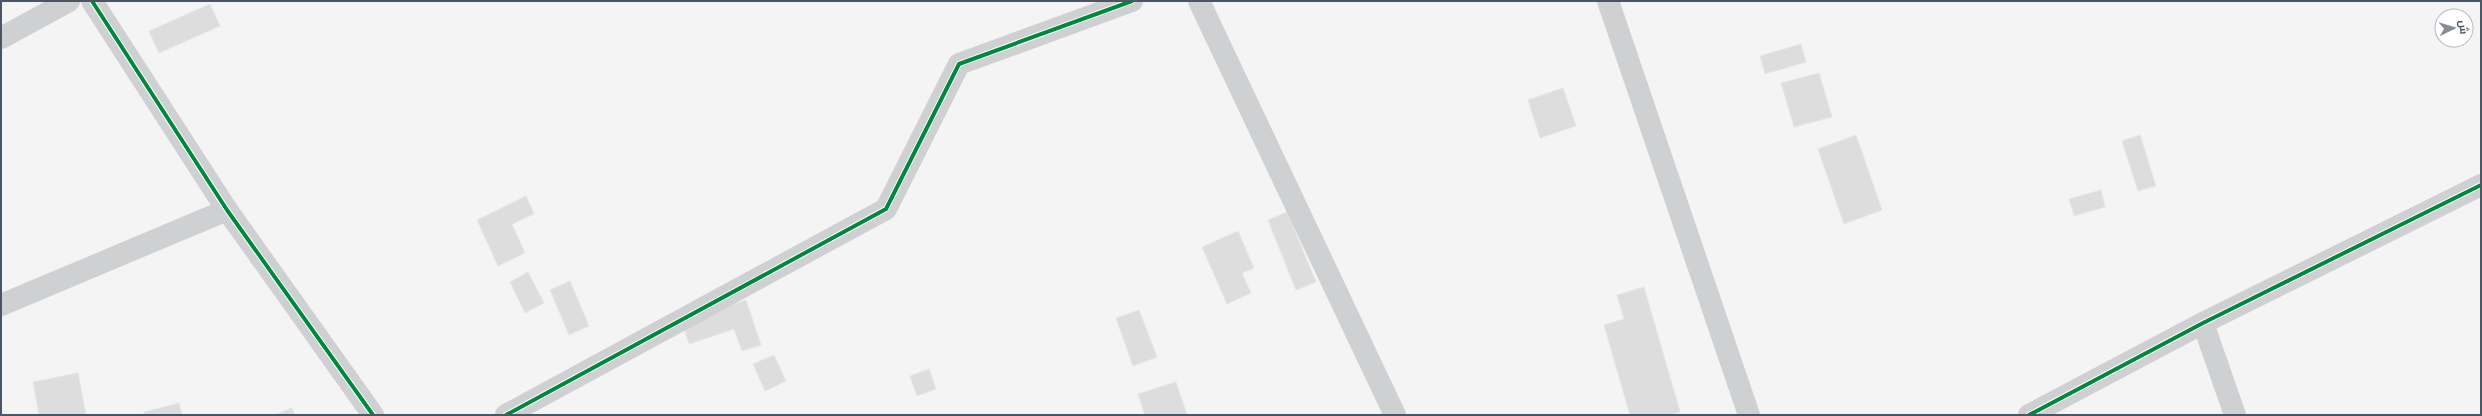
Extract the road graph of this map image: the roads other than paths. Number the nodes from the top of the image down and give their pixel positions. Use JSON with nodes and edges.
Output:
{"nodes":[{"id":1,"x":69,"y":1,"type":"edge"},
{"id":2,"x":92,"y":1,"type":"edge"},
{"id":3,"x":1132,"y":1,"type":"edge"},
{"id":4,"x":1199,"y":1,"type":"edge"},
{"id":5,"x":1608,"y":1,"type":"edge"},
{"id":6,"x":1,"y":38,"type":"edge"},
{"id":7,"x":2481,"y":185,"type":"edge"},
{"id":8,"x":227,"y":210,"type":"junction"},
{"id":9,"x":1,"y":306,"type":"edge"},
{"id":10,"x":2203,"y":323,"type":"junction"},
{"id":11,"x":373,"y":415,"type":"edge"},
{"id":12,"x":506,"y":415,"type":"edge"},
{"id":13,"x":1395,"y":415,"type":"edge"},
{"id":14,"x":1749,"y":415,"type":"edge"},
{"id":15,"x":2029,"y":415,"type":"edge"},
{"id":16,"x":2235,"y":415,"type":"edge"}],
"edges":[{"from":1,"to":6,"type":"street"},
{"from":2,"to":8,"type":"street"},
{"from":3,"to":12,"type":"street"},
{"from":4,"to":13,"type":"street"},
{"from":5,"to":14,"type":"street"},
{"from":7,"to":10,"type":"street"},
{"from":8,"to":9,"type":"street"},
{"from":8,"to":11,"type":"street"},
{"from":10,"to":15,"type":"street"},
{"from":10,"to":16,"type":"street"}]}
